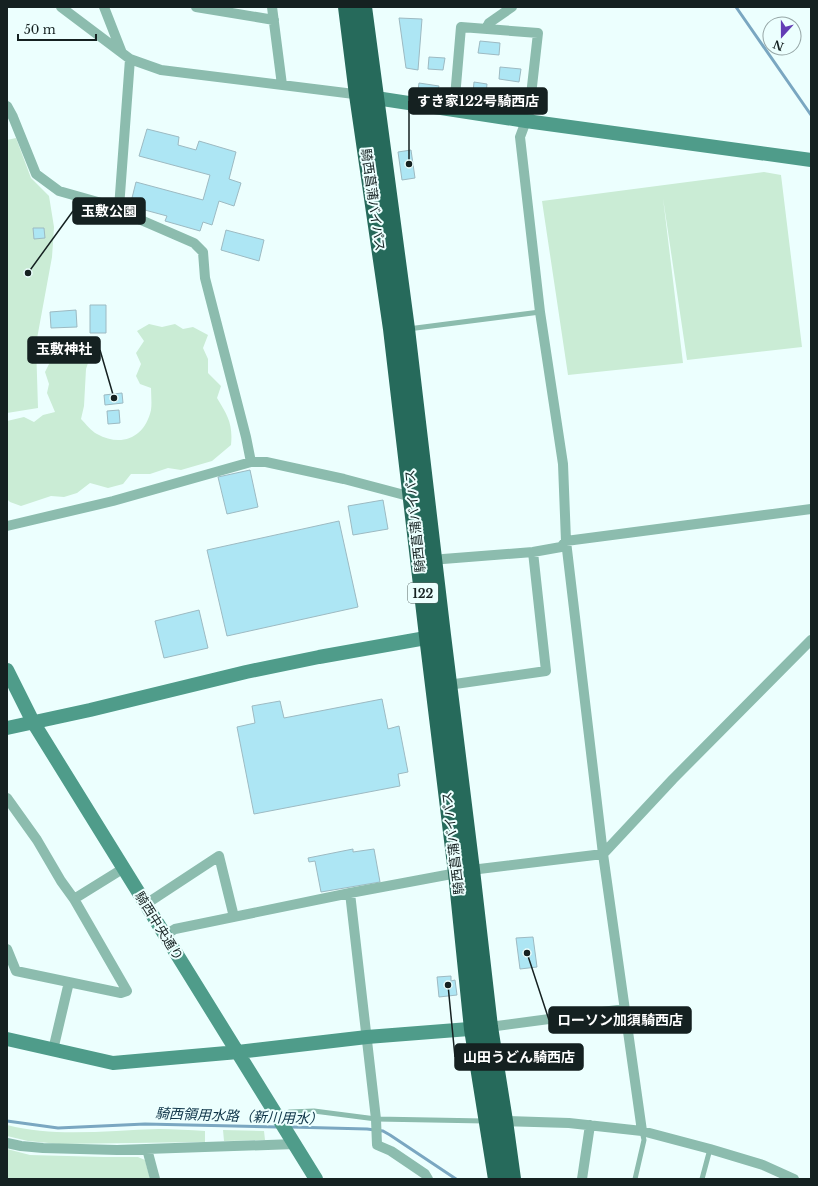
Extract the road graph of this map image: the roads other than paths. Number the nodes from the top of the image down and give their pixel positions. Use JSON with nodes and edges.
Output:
{"nodes":[{"id":1,"x":61,"y":7,"type":"edge"},
{"id":2,"x":104,"y":7,"type":"edge"},
{"id":3,"x":196,"y":7,"type":"edge"},
{"id":4,"x":272,"y":7,"type":"edge"},
{"id":5,"x":347,"y":7,"type":"edge"},
{"id":6,"x":362,"y":7,"type":"edge"},
{"id":7,"x":512,"y":7,"type":"edge"},
{"id":8,"x":274,"y":20,"type":"junction"},
{"id":9,"x":486,"y":29,"type":"junction"},
{"id":10,"x":126,"y":56,"type":"junction"},
{"id":11,"x":282,"y":85,"type":"junction"},
{"id":12,"x":358,"y":95,"type":"junction"},
{"id":13,"x":376,"y":98,"type":"junction"},
{"id":14,"x":7,"y":106,"type":"edge"},
{"id":15,"x":454,"y":109,"type":"junction"},
{"id":16,"x":526,"y":121,"type":"junction"},
{"id":17,"x":811,"y":160,"type":"edge"},
{"id":18,"x":119,"y":208,"type":"junction"},
{"id":19,"x":540,"y":312,"type":"junction"},
{"id":20,"x":406,"y":329,"type":"junction"},
{"id":21,"x":250,"y":462,"type":"junction"},
{"id":22,"x":412,"y":497,"type":"junction"},
{"id":23,"x":811,"y":509,"type":"edge"},
{"id":24,"x":7,"y":526,"type":"edge"},
{"id":25,"x":566,"y":541,"type":"junction"},
{"id":26,"x":533,"y":552,"type":"junction"},
{"id":27,"x":439,"y":559,"type":"junction"},
{"id":28,"x":435,"y":636,"type":"junction"},
{"id":29,"x":811,"y":640,"type":"edge"},
{"id":30,"x":7,"y":670,"type":"edge"},
{"id":31,"x":448,"y":685,"type":"junction"},
{"id":32,"x":33,"y":722,"type":"junction"},
{"id":33,"x":7,"y":728,"type":"edge"},
{"id":34,"x":7,"y":798,"type":"edge"},
{"id":35,"x":603,"y":854,"type":"junction"},
{"id":36,"x":124,"y":868,"type":"junction"},
{"id":37,"x":464,"y":872,"type":"junction"},
{"id":38,"x":350,"y":893,"type":"junction"},
{"id":39,"x":74,"y":899,"type":"junction"},
{"id":40,"x":146,"y":904,"type":"junction"},
{"id":41,"x":234,"y":918,"type":"junction"},
{"id":42,"x":165,"y":935,"type":"junction"},
{"id":43,"x":7,"y":949,"type":"edge"},
{"id":44,"x":69,"y":982,"type":"junction"},
{"id":45,"x":625,"y":1009,"type":"junction"},
{"id":46,"x":481,"y":1028,"type":"junction"},
{"id":47,"x":367,"y":1037,"type":"junction"},
{"id":48,"x":7,"y":1039,"type":"edge"},
{"id":49,"x":53,"y":1050,"type":"junction"},
{"id":50,"x":238,"y":1052,"type":"junction"},
{"id":51,"x":279,"y":1118,"type":"junction"},
{"id":52,"x":496,"y":1121,"type":"junction"},
{"id":53,"x":377,"y":1122,"type":"junction"},
{"id":54,"x":590,"y":1125,"type":"junction"},
{"id":55,"x":642,"y":1131,"type":"junction"},
{"id":56,"x":292,"y":1139,"type":"junction"},
{"id":57,"x":7,"y":1142,"type":"edge"},
{"id":58,"x":710,"y":1148,"type":"junction"},
{"id":59,"x":147,"y":1150,"type":"junction"},
{"id":60,"x":155,"y":1179,"type":"edge"},
{"id":61,"x":316,"y":1179,"type":"edge"},
{"id":62,"x":428,"y":1179,"type":"edge"},
{"id":63,"x":497,"y":1179,"type":"edge"},
{"id":64,"x":512,"y":1179,"type":"edge"},
{"id":65,"x":582,"y":1179,"type":"edge"},
{"id":66,"x":635,"y":1179,"type":"edge"},
{"id":67,"x":702,"y":1179,"type":"edge"},
{"id":68,"x":794,"y":1179,"type":"edge"}],
"edges":[{"from":1,"to":10,"type":"street"},
{"from":2,"to":10,"type":"street"},
{"from":3,"to":8,"type":"street"},
{"from":4,"to":8,"type":"street"},
{"from":5,"to":12,"type":"highway","name":"騎西菖蒲バイパス","number":"122"},
{"from":6,"to":13,"type":"highway","name":"騎西菖蒲バイパス","number":"122"},
{"from":7,"to":9,"type":"street"},
{"from":8,"to":11,"type":"street"},
{"from":9,"to":15,"type":"street"},
{"from":9,"to":16,"type":"street"},
{"from":10,"to":11,"type":"street"},
{"from":10,"to":18,"type":"street"},
{"from":11,"to":12,"type":"street"},
{"from":12,"to":13,"type":"street"},
{"from":12,"to":22,"type":"highway","name":"騎西菖蒲バイパス","number":"122"},
{"from":13,"to":15,"type":"street"},
{"from":13,"to":20,"type":"highway","name":"騎西菖蒲バイパス","number":"122"},
{"from":14,"to":18,"type":"street"},
{"from":15,"to":16,"type":"street"},
{"from":16,"to":17,"type":"street"},
{"from":16,"to":19,"type":"street"},
{"from":18,"to":21,"type":"street"},
{"from":19,"to":20,"type":"lane"},
{"from":19,"to":25,"type":"street"},
{"from":20,"to":27,"type":"highway","name":"騎西菖蒲バイパス","number":"122"},
{"from":21,"to":22,"type":"street"},
{"from":21,"to":24,"type":"street"},
{"from":22,"to":28,"type":"highway","name":"騎西菖蒲バイパス","number":"122"},
{"from":23,"to":25,"type":"street"},
{"from":25,"to":26,"type":"street"},
{"from":25,"to":35,"type":"street"},
{"from":26,"to":27,"type":"street"},
{"from":26,"to":31,"type":"street"},
{"from":27,"to":28,"type":"highway","name":"騎西菖蒲バイパス","number":"122"},
{"from":28,"to":31,"type":"highway","name":"騎西菖蒲バイパス","number":"122"},
{"from":28,"to":32,"type":"street"},
{"from":28,"to":37,"type":"highway","name":"騎西菖蒲バイパス","number":"122"},
{"from":29,"to":35,"type":"street"},
{"from":30,"to":32,"type":"street","name":"騎西中央通り"},
{"from":31,"to":37,"type":"highway","name":"騎西菖蒲バイパス","number":"122"},
{"from":32,"to":33,"type":"street"},
{"from":32,"to":36,"type":"street","name":"騎西中央通り"},
{"from":34,"to":39,"type":"street"},
{"from":35,"to":37,"type":"street"},
{"from":35,"to":45,"type":"street"},
{"from":36,"to":39,"type":"street"},
{"from":36,"to":40,"type":"street","name":"騎西中央通り"},
{"from":37,"to":38,"type":"street"},
{"from":37,"to":46,"type":"highway","name":"騎西菖蒲バイパス","number":"122"},
{"from":38,"to":41,"type":"street"},
{"from":38,"to":47,"type":"street"},
{"from":39,"to":44,"type":"street"},
{"from":40,"to":41,"type":"street"},
{"from":40,"to":42,"type":"street","name":"騎西中央通り"},
{"from":41,"to":42,"type":"street"},
{"from":42,"to":50,"type":"street","name":"騎西中央通り"},
{"from":43,"to":44,"type":"street"},
{"from":44,"to":49,"type":"street"},
{"from":45,"to":46,"type":"street"},
{"from":45,"to":55,"type":"street"},
{"from":46,"to":47,"type":"street"},
{"from":46,"to":52,"type":"highway","name":"騎西菖蒲バイパス","number":"122"},
{"from":47,"to":50,"type":"street"},
{"from":47,"to":53,"type":"street"},
{"from":48,"to":49,"type":"street"},
{"from":49,"to":50,"type":"street"},
{"from":50,"to":51,"type":"street","name":"騎西中央通り"},
{"from":51,"to":53,"type":"lane"},
{"from":51,"to":56,"type":"street","name":"騎西中央通り"},
{"from":52,"to":53,"type":"lane"},
{"from":52,"to":54,"type":"street"},
{"from":52,"to":63,"type":"highway","name":"騎西菖蒲バイパス","number":"122"},
{"from":52,"to":64,"type":"highway","name":"騎西菖蒲バイパス","number":"122"},
{"from":53,"to":62,"type":"street"},
{"from":54,"to":55,"type":"street"},
{"from":54,"to":65,"type":"street"},
{"from":55,"to":58,"type":"street"},
{"from":55,"to":66,"type":"lane"},
{"from":56,"to":59,"type":"street"},
{"from":56,"to":61,"type":"street","name":"騎西中央通り"},
{"from":57,"to":59,"type":"street"},
{"from":58,"to":67,"type":"lane"},
{"from":58,"to":68,"type":"street"},
{"from":59,"to":60,"type":"street"}]}
